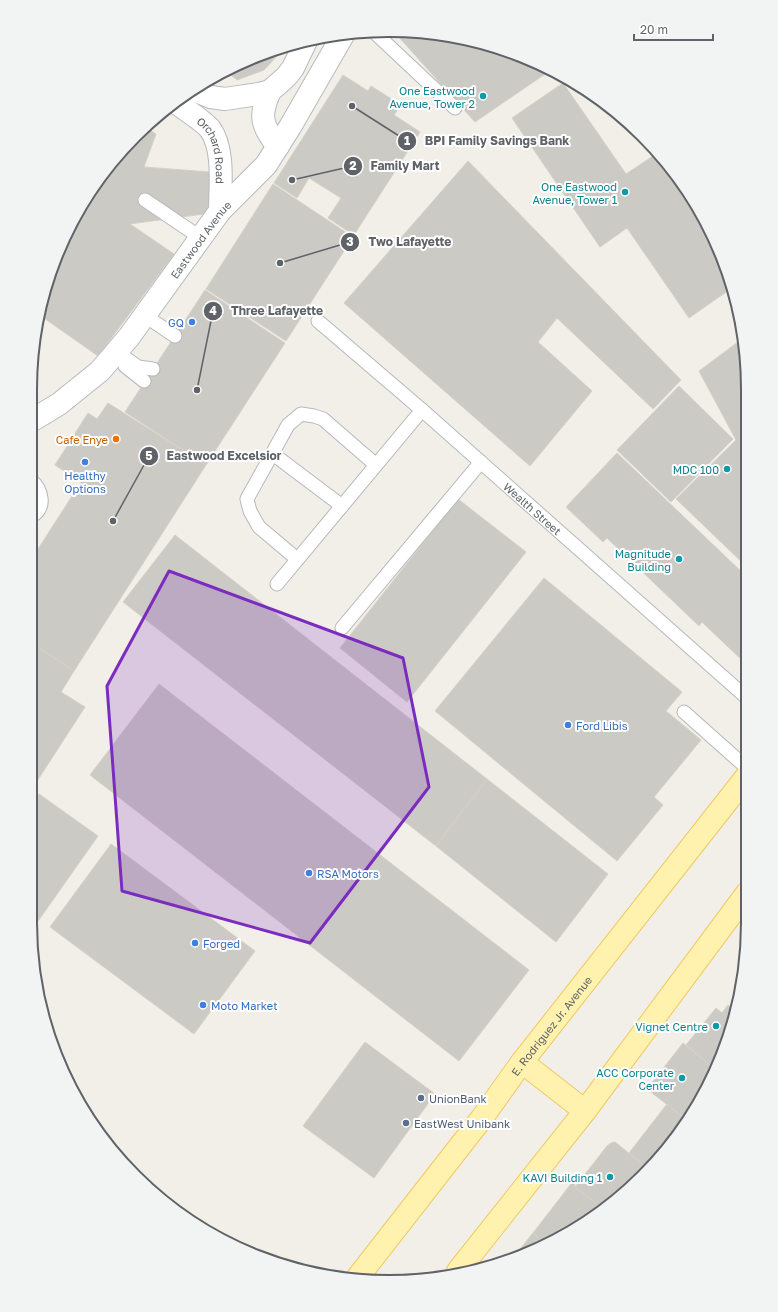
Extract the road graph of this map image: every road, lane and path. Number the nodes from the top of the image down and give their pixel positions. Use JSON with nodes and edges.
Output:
{"nodes":[{"id":1,"x":380,"y":37,"type":"edge"},
{"id":2,"x":339,"y":41,"type":"edge"},
{"id":3,"x":303,"y":48,"type":"edge"},
{"id":4,"x":264,"y":92,"type":"junction"},
{"id":5,"x":198,"y":93,"type":"edge"},
{"id":6,"x":180,"y":106,"type":"edge"},
{"id":7,"x":455,"y":108,"type":"dead end"},
{"id":8,"x":278,"y":146,"type":"junction"},
{"id":9,"x":145,"y":200,"type":"dead end"},
{"id":10,"x":220,"y":211,"type":"junction"},
{"id":11,"x":201,"y":238,"type":"junction"},
{"id":12,"x":144,"y":315,"type":"junction"},
{"id":13,"x":318,"y":321,"type":"dead end"},
{"id":14,"x":175,"y":336,"type":"dead end"},
{"id":15,"x":114,"y":354,"type":"junction"},
{"id":16,"x":153,"y":369,"type":"dead end"},
{"id":17,"x":144,"y":381,"type":"dead end"},
{"id":18,"x":422,"y":410,"type":"junction"},
{"id":19,"x":37,"y":417,"type":"edge"},
{"id":20,"x":273,"y":454,"type":"junction"},
{"id":21,"x":481,"y":462,"type":"junction"},
{"id":22,"x":376,"y":465,"type":"junction"},
{"id":23,"x":37,"y":485,"type":"edge"},
{"id":24,"x":342,"y":506,"type":"junction"},
{"id":25,"x":37,"y":512,"type":"edge"},
{"id":26,"x":297,"y":559,"type":"junction"},
{"id":27,"x":277,"y":584,"type":"dead end"},
{"id":28,"x":342,"y":628,"type":"dead end"},
{"id":29,"x":741,"y":693,"type":"edge"},
{"id":30,"x":684,"y":712,"type":"dead end"},
{"id":31,"x":741,"y":763,"type":"edge"},
{"id":32,"x":741,"y":784,"type":"edge"},
{"id":33,"x":741,"y":901,"type":"edge"},
{"id":34,"x":522,"y":1062,"type":"junction"},
{"id":35,"x":585,"y":1111,"type":"junction"},
{"id":36,"x":461,"y":1267,"type":"edge"},
{"id":37,"x":361,"y":1274,"type":"edge"}],
"edges":[{"from":1,"to":7,"type":"lane"},
{"from":2,"to":8,"type":"street","name":"Eastwood Avenue"},
{"from":3,"to":4,"type":"street"},
{"from":4,"to":5,"type":"street"},
{"from":4,"to":8,"type":"street"},
{"from":6,"to":10,"type":"street","name":"Orchard Road"},
{"from":8,"to":10,"type":"street","name":"Eastwood Avenue"},
{"from":9,"to":11,"type":"lane"},
{"from":10,"to":11,"type":"street","name":"Eastwood Avenue"},
{"from":11,"to":12,"type":"street","name":"Eastwood Avenue"},
{"from":12,"to":14,"type":"lane"},
{"from":12,"to":15,"type":"street","name":"Eastwood Avenue"},
{"from":13,"to":18,"type":"lane","name":"Wealth Street"},
{"from":15,"to":16,"type":"lane"},
{"from":15,"to":17,"type":"lane"},
{"from":15,"to":19,"type":"street","name":"Eastwood Avenue"},
{"from":18,"to":21,"type":"lane","name":"Wealth Street"},
{"from":18,"to":22,"type":"lane"},
{"from":20,"to":22,"type":"lane"},
{"from":20,"to":24,"type":"lane"},
{"from":20,"to":26,"type":"lane"},
{"from":21,"to":28,"type":"lane"},
{"from":21,"to":29,"type":"lane","name":"Wealth Street"},
{"from":22,"to":24,"type":"lane"},
{"from":23,"to":25,"type":"lane"},
{"from":24,"to":26,"type":"lane"},
{"from":26,"to":27,"type":"lane"},
{"from":30,"to":31,"type":"lane"},
{"from":32,"to":34,"type":"main road","name":"E. Rodriguez Jr. Avenue"},
{"from":33,"to":35,"type":"main road"},
{"from":34,"to":35,"type":"main road"},
{"from":34,"to":37,"type":"main road","name":"E. Rodriguez Jr. Avenue"},
{"from":35,"to":36,"type":"main road"}]}
